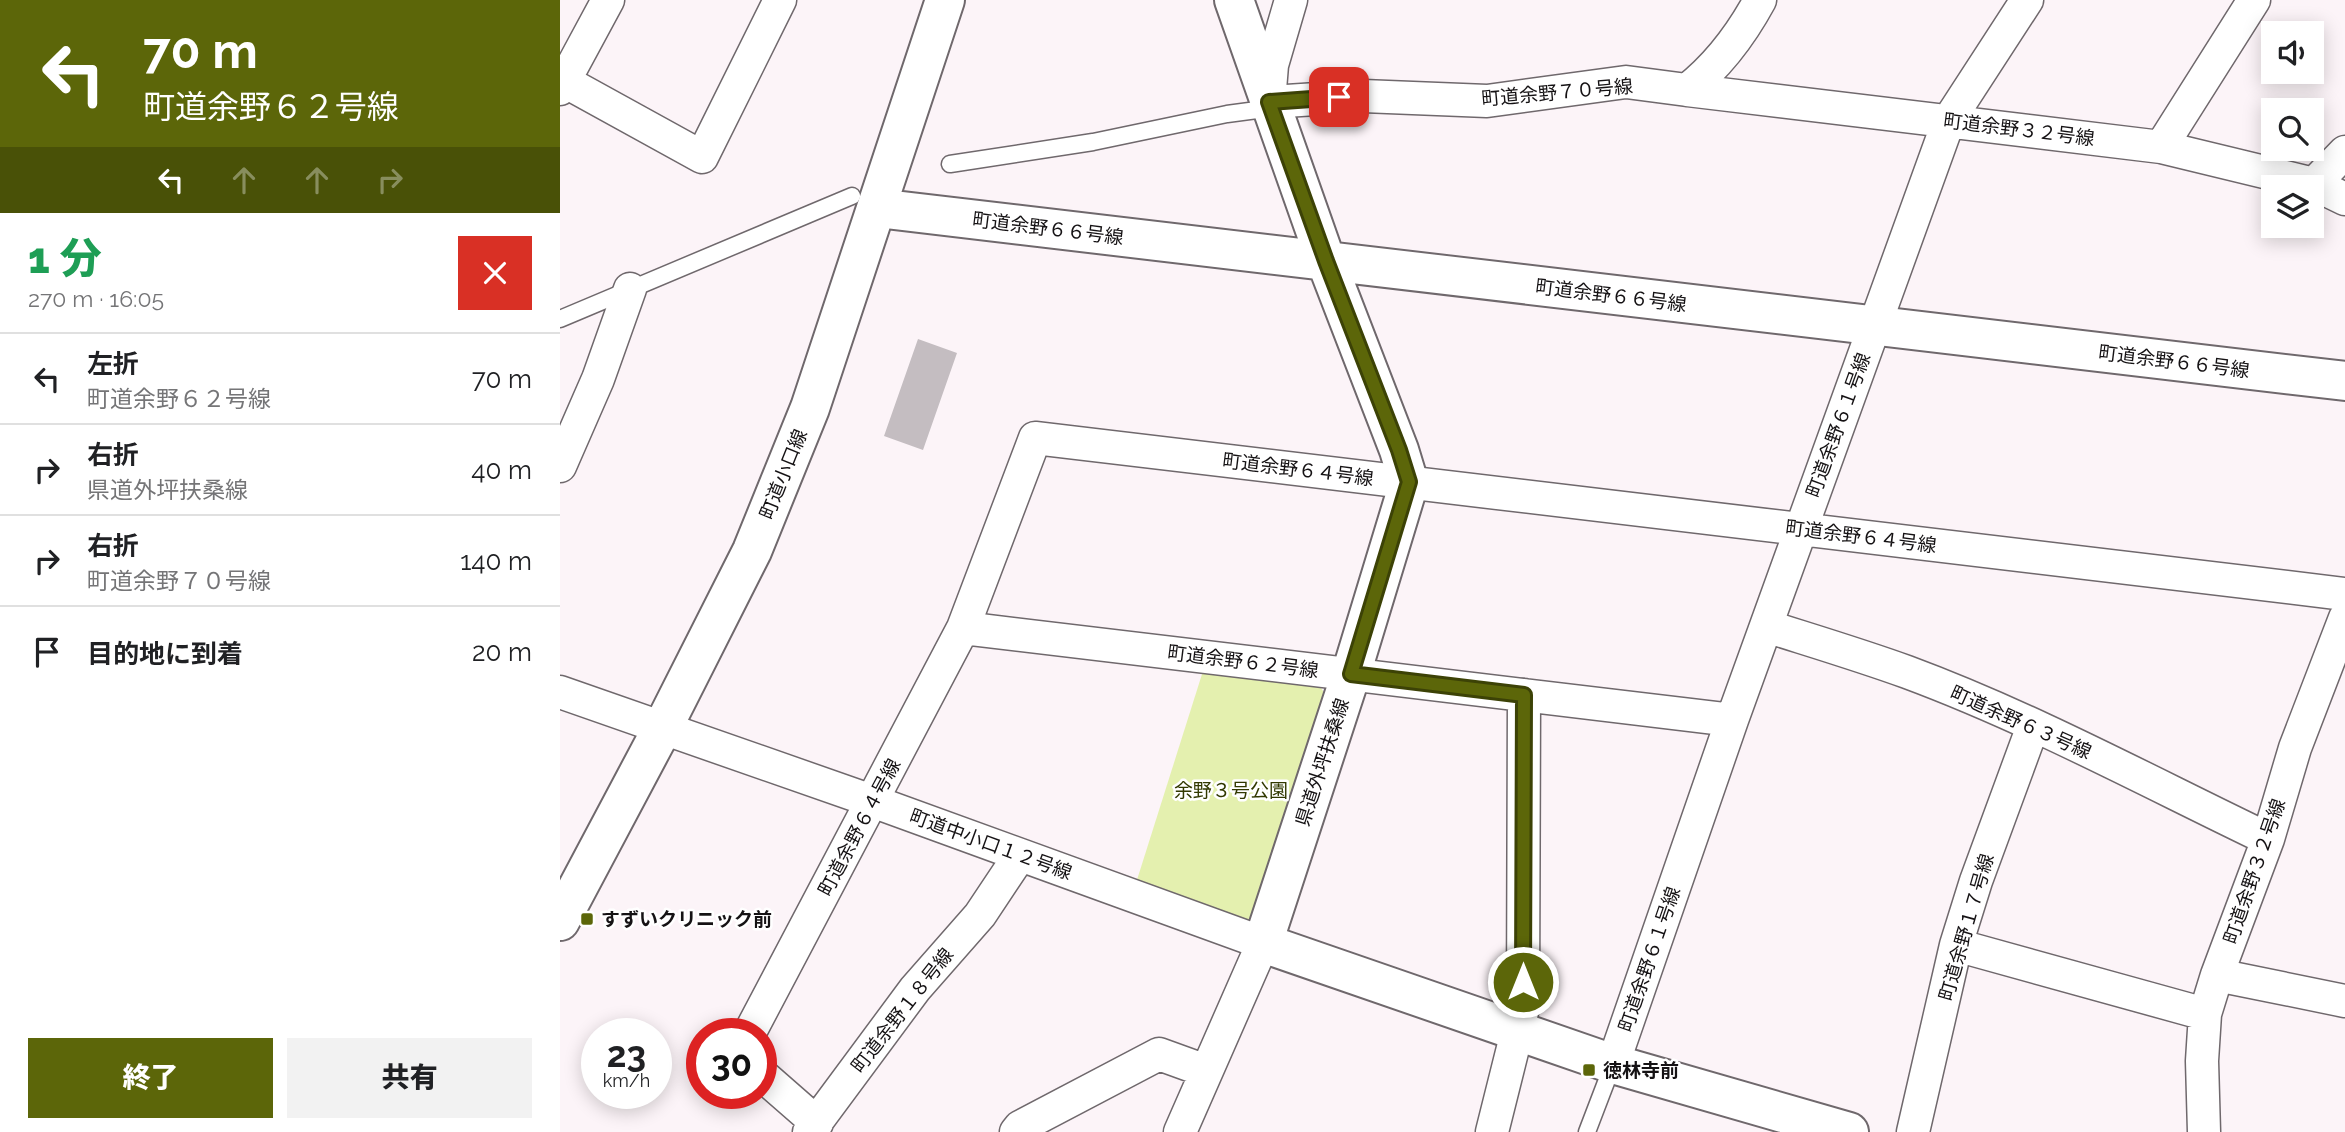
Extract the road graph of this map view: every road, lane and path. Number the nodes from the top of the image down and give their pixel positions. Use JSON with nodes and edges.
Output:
{"nodes":[{"id":1,"x":608,"y":0,"type":"edge"},
{"id":2,"x":780,"y":0,"type":"edge"},
{"id":3,"x":945,"y":0,"type":"edge"},
{"id":4,"x":1234,"y":0,"type":"edge"},
{"id":5,"x":1291,"y":0,"type":"edge"},
{"id":6,"x":1760,"y":0,"type":"edge"},
{"id":7,"x":2027,"y":0,"type":"edge"},
{"id":8,"x":2254,"y":0,"type":"edge"},
{"id":9,"x":562,"y":85,"type":"edge"},
{"id":10,"x":1688,"y":90,"type":"junction"},
{"id":11,"x":1269,"y":102,"type":"junction"},
{"id":12,"x":1949,"y":120,"type":"junction"},
{"id":13,"x":2161,"y":147,"type":"junction"},
{"id":14,"x":2345,"y":152,"type":"edge"},
{"id":15,"x":950,"y":164,"type":"dead end"},
{"id":16,"x":2277,"y":175,"type":"edge"},
{"id":17,"x":2323,"y":175,"type":"edge"},
{"id":18,"x":2324,"y":189,"type":"edge"},
{"id":19,"x":2345,"y":198,"type":"edge"},
{"id":20,"x":864,"y":202,"type":"junction"},
{"id":21,"x":1326,"y":261,"type":"junction"},
{"id":22,"x":630,"y":289,"type":"junction"},
{"id":23,"x":560,"y":319,"type":"edge"},
{"id":24,"x":1873,"y":326,"type":"junction"},
{"id":25,"x":2345,"y":381,"type":"edge"},
{"id":26,"x":561,"y":461,"type":"edge"},
{"id":27,"x":1409,"y":482,"type":"junction"},
{"id":28,"x":1800,"y":529,"type":"junction"},
{"id":29,"x":2345,"y":594,"type":"edge"},
{"id":30,"x":2345,"y":618,"type":"edge"},
{"id":31,"x":1766,"y":626,"type":"junction"},
{"id":32,"x":963,"y":628,"type":"junction"},
{"id":33,"x":2337,"y":658,"type":"edge"},
{"id":34,"x":1351,"y":674,"type":"junction"},
{"id":35,"x":560,"y":692,"type":"edge"},
{"id":36,"x":1524,"y":695,"type":"junction"},
{"id":37,"x":1732,"y":720,"type":"junction"},
{"id":38,"x":2033,"y":726,"type":"junction"},
{"id":39,"x":663,"y":727,"type":"junction"},
{"id":40,"x":872,"y":802,"type":"junction"},
{"id":41,"x":2268,"y":839,"type":"junction"},
{"id":42,"x":1020,"y":855,"type":"junction"},
{"id":43,"x":560,"y":921,"type":"edge"},
{"id":44,"x":1263,"y":943,"type":"junction"},
{"id":45,"x":1956,"y":945,"type":"junction"},
{"id":46,"x":2217,"y":975,"type":"junction"},
{"id":47,"x":2345,"y":1001,"type":"edge"},
{"id":48,"x":2205,"y":1014,"type":"junction"},
{"id":49,"x":757,"y":1018,"type":"edge"},
{"id":50,"x":1517,"y":1031,"type":"junction"},
{"id":51,"x":1613,"y":1064,"type":"junction"},
{"id":52,"x":1206,"y":1071,"type":"junction"},
{"id":53,"x":777,"y":1091,"type":"edge"},
{"id":54,"x":813,"y":1128,"type":"edge"},
{"id":55,"x":1016,"y":1132,"type":"edge"},
{"id":56,"x":1180,"y":1132,"type":"edge"},
{"id":57,"x":1492,"y":1132,"type":"edge"},
{"id":58,"x":1587,"y":1132,"type":"edge"},
{"id":59,"x":1849,"y":1132,"type":"edge"},
{"id":60,"x":1913,"y":1132,"type":"edge"},
{"id":61,"x":2204,"y":1132,"type":"edge"}],
"edges":[{"from":1,"to":9,"type":"street"},
{"from":2,"to":9,"type":"street"},
{"from":3,"to":20,"type":"street","name":"町道小口線"},
{"from":4,"to":11,"type":"street"},
{"from":5,"to":11,"type":"street"},
{"from":6,"to":10,"type":"street"},
{"from":7,"to":12,"type":"street","name":"町道余野６１号線"},
{"from":8,"to":13,"type":"street"},
{"from":10,"to":11,"type":"street","name":"町道余野７０号線"},
{"from":10,"to":12,"type":"street","name":"町道余野３２号線"},
{"from":11,"to":15,"type":"lane"},
{"from":11,"to":21,"type":"street"},
{"from":12,"to":13,"type":"street","name":"町道余野３２号線"},
{"from":12,"to":24,"type":"street","name":"町道余野６１号線"},
{"from":13,"to":16,"type":"street","name":"町道余野３２号線"},
{"from":14,"to":17,"type":"street"},
{"from":18,"to":19,"type":"street","name":"町道余野３２号線"},
{"from":20,"to":21,"type":"street","name":"町道余野６６号線"},
{"from":20,"to":22,"type":"lane"},
{"from":20,"to":39,"type":"street","name":"町道小口線"},
{"from":21,"to":24,"type":"street","name":"町道余野６６号線"},
{"from":21,"to":27,"type":"street"},
{"from":22,"to":23,"type":"lane"},
{"from":22,"to":26,"type":"street"},
{"from":24,"to":25,"type":"street","name":"町道余野６６号線"},
{"from":24,"to":28,"type":"street","name":"町道余野６１号線"},
{"from":27,"to":28,"type":"street","name":"町道余野６４号線"},
{"from":27,"to":32,"type":"street","name":"町道余野６４号線"},
{"from":27,"to":34,"type":"street","name":"県道外坪扶桑線"},
{"from":28,"to":29,"type":"street","name":"町道余野６４号線"},
{"from":28,"to":31,"type":"street","name":"町道余野６１号線"},
{"from":30,"to":33,"type":"street","name":"町道余野３２号線"},
{"from":31,"to":37,"type":"street","name":"町道余野６１号線"},
{"from":31,"to":38,"type":"street","name":"町道余野６３号線"},
{"from":32,"to":34,"type":"street","name":"町道余野６２号線"},
{"from":32,"to":40,"type":"street","name":"町道余野６４号線"},
{"from":33,"to":41,"type":"street","name":"町道余野３２号線"},
{"from":34,"to":36,"type":"street","name":"町道余野６２号線"},
{"from":34,"to":44,"type":"street","name":"県道外坪扶桑線"},
{"from":35,"to":39,"type":"street","name":"町道中小口１２号線"},
{"from":36,"to":37,"type":"street","name":"町道余野６２号線"},
{"from":36,"to":50,"type":"street"},
{"from":37,"to":51,"type":"street","name":"町道余野６１号線"},
{"from":38,"to":41,"type":"street","name":"町道余野６３号線"},
{"from":38,"to":45,"type":"street","name":"町道余野１７号線"},
{"from":39,"to":40,"type":"street","name":"町道中小口１２号線"},
{"from":39,"to":43,"type":"street","name":"町道小口線"},
{"from":40,"to":42,"type":"street","name":"町道中小口１２号線"},
{"from":40,"to":49,"type":"street","name":"町道余野６４号線"},
{"from":41,"to":46,"type":"street","name":"町道余野３２号線"},
{"from":42,"to":44,"type":"street","name":"町道中小口１２号線"},
{"from":42,"to":54,"type":"street","name":"町道余野１８号線"},
{"from":44,"to":50,"type":"street"},
{"from":44,"to":52,"type":"street"},
{"from":45,"to":48,"type":"street"},
{"from":45,"to":60,"type":"street","name":"町道余野１７号線"},
{"from":46,"to":47,"type":"street"},
{"from":46,"to":48,"type":"street","name":"町道余野３２号線"},
{"from":48,"to":61,"type":"street","name":"町道余野３２号線"},
{"from":50,"to":51,"type":"street"},
{"from":50,"to":57,"type":"street"},
{"from":51,"to":58,"type":"lane"},
{"from":51,"to":59,"type":"street"},
{"from":52,"to":55,"type":"street"},
{"from":52,"to":56,"type":"street"},
{"from":53,"to":54,"type":"street"}]}
